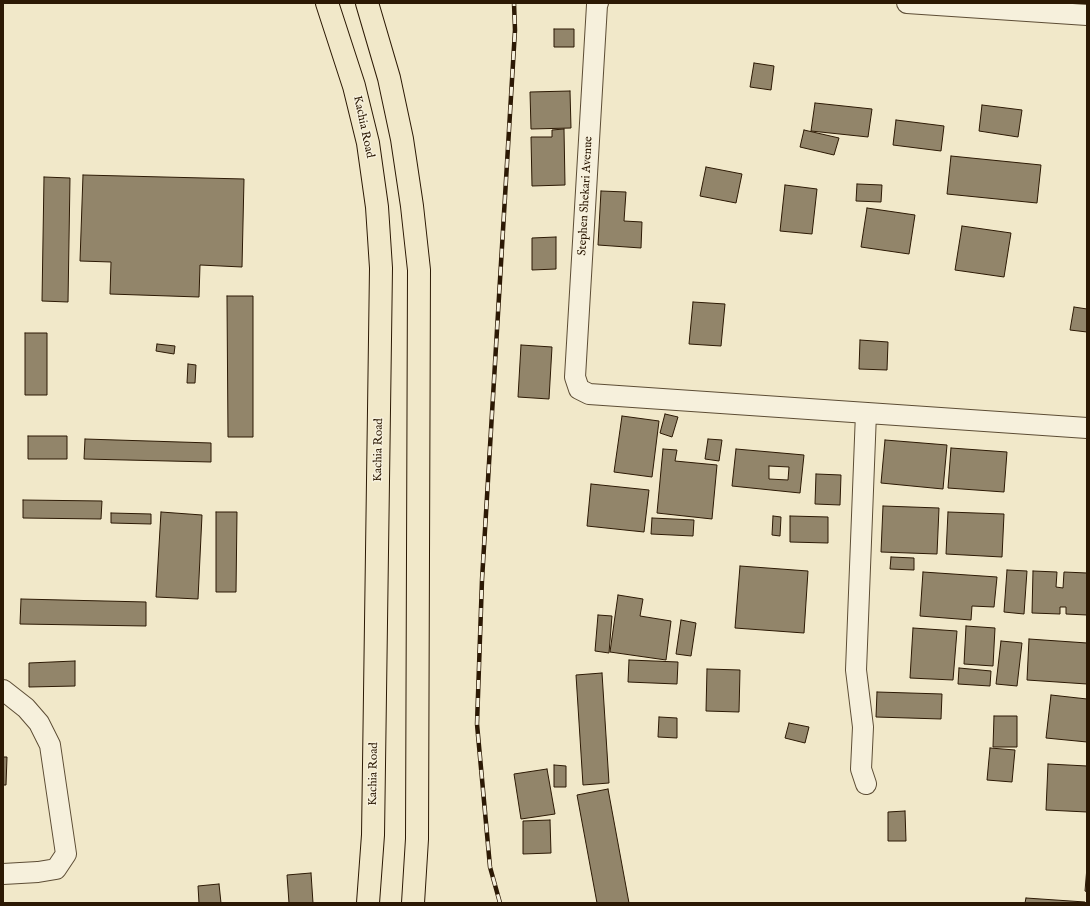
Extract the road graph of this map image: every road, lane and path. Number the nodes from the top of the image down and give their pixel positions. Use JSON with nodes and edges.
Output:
{"nodes":[{"id":1,"x":327,"y":3,"type":"edge"},
{"id":2,"x":366,"y":3,"type":"edge"},
{"id":3,"x":598,"y":3,"type":"edge"},
{"id":4,"x":907,"y":3,"type":"edge"},
{"id":5,"x":1060,"y":8,"type":"edge"},
{"id":6,"x":1087,"y":15,"type":"edge"},
{"id":7,"x":866,"y":413,"type":"junction"},
{"id":8,"x":1087,"y":428,"type":"edge"},
{"id":9,"x":3,"y":690,"type":"edge"},
{"id":10,"x":866,"y":784,"type":"dead end"},
{"id":11,"x":3,"y":874,"type":"edge"},
{"id":12,"x":368,"y":903,"type":"edge"},
{"id":13,"x":413,"y":903,"type":"edge"}],
"edges":[{"from":1,"to":12,"type":"main road","name":"Kachia Road"},
{"from":2,"to":13,"type":"main road"},
{"from":3,"to":7,"type":"street","name":"Stephen Shekari Avenue"},
{"from":4,"to":5,"type":"street"},
{"from":5,"to":6,"type":"street"},
{"from":7,"to":8,"type":"street"},
{"from":7,"to":10,"type":"street"},
{"from":9,"to":11,"type":"street"}]}
